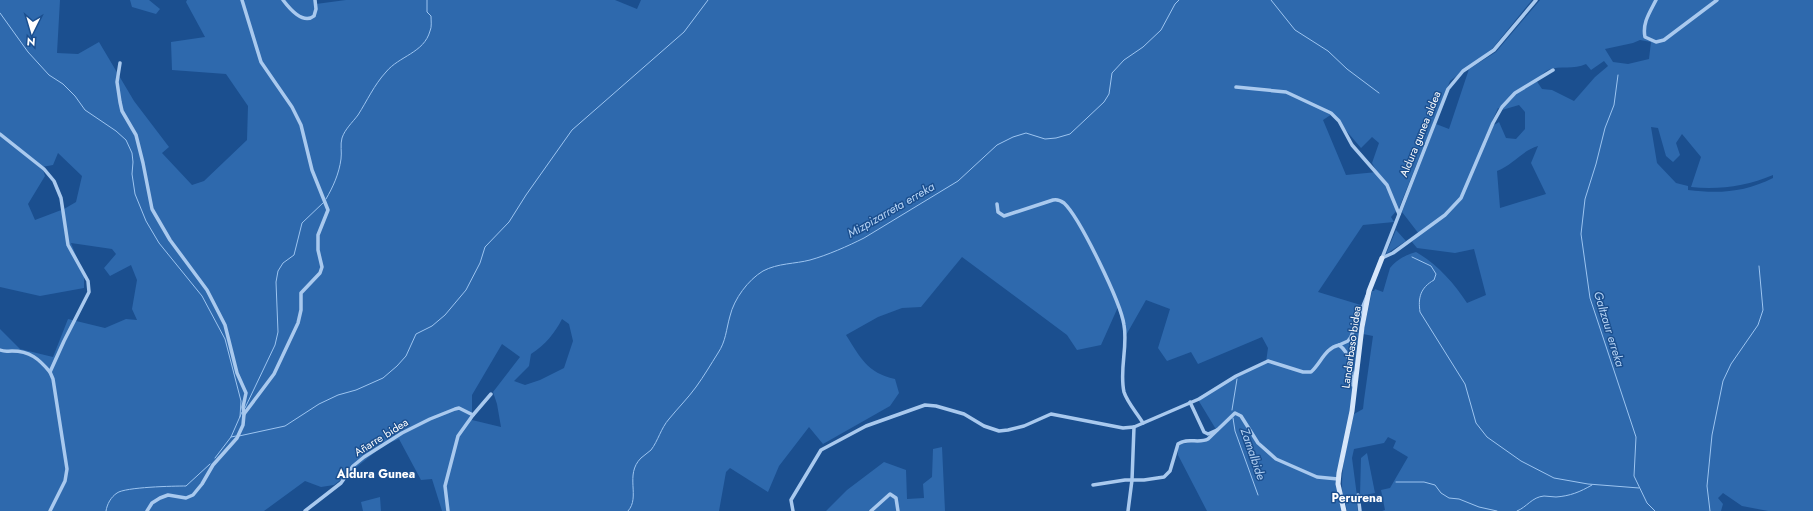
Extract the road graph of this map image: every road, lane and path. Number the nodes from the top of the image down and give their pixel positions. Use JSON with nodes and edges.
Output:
{"nodes":[{"id":1,"x":242,"y":0,"type":"edge"},
{"id":2,"x":282,"y":0,"type":"edge"},
{"id":3,"x":315,"y":0,"type":"edge"},
{"id":4,"x":1536,"y":0,"type":"edge"},
{"id":5,"x":1656,"y":0,"type":"edge"},
{"id":6,"x":1717,"y":0,"type":"edge"},
{"id":7,"x":120,"y":63,"type":"dead end"},
{"id":8,"x":1554,"y":70,"type":"dead end"},
{"id":9,"x":1236,"y":87,"type":"dead end"},
{"id":10,"x":0,"y":134,"type":"edge"},
{"id":11,"x":997,"y":204,"type":"dead end"},
{"id":12,"x":1399,"y":214,"type":"junction"},
{"id":13,"x":1382,"y":258,"type":"junction"},
{"id":14,"x":1370,"y":291,"type":"junction"},
{"id":15,"x":1339,"y":345,"type":"junction"},
{"id":16,"x":0,"y":350,"type":"edge"},
{"id":17,"x":50,"y":372,"type":"junction"},
{"id":18,"x":491,"y":394,"type":"dead end"},
{"id":19,"x":1354,"y":396,"type":"junction"},
{"id":20,"x":1190,"y":402,"type":"junction"},
{"id":21,"x":244,"y":414,"type":"junction"},
{"id":22,"x":473,"y":415,"type":"junction"},
{"id":23,"x":1143,"y":423,"type":"junction"},
{"id":24,"x":1134,"y":427,"type":"junction"},
{"id":25,"x":1218,"y":430,"type":"junction"},
{"id":26,"x":1338,"y":479,"type":"junction"},
{"id":27,"x":1132,"y":480,"type":"junction"},
{"id":28,"x":1093,"y":485,"type":"dead end"},
{"id":29,"x":1358,"y":495,"type":"dead end"},
{"id":30,"x":50,"y":511,"type":"edge"},
{"id":31,"x":146,"y":511,"type":"edge"},
{"id":32,"x":305,"y":511,"type":"edge"},
{"id":33,"x":448,"y":511,"type":"edge"},
{"id":34,"x":793,"y":511,"type":"edge"},
{"id":35,"x":871,"y":511,"type":"edge"},
{"id":36,"x":898,"y":511,"type":"edge"},
{"id":37,"x":1128,"y":511,"type":"edge"},
{"id":38,"x":1344,"y":511,"type":"edge"},
{"id":39,"x":1360,"y":511,"type":"edge"}],
"edges":[{"from":1,"to":21,"type":"street"},
{"from":2,"to":3,"type":"street"},
{"from":4,"to":12,"type":"street","name":"Aldura gunea aldea"},
{"from":5,"to":6,"type":"street"},
{"from":7,"to":21,"type":"street"},
{"from":8,"to":13,"type":"street"},
{"from":9,"to":12,"type":"street"},
{"from":10,"to":17,"type":"street"},
{"from":11,"to":23,"type":"street"},
{"from":12,"to":13,"type":"street","name":"Aldura gunea aldea"},
{"from":13,"to":14,"type":"street","name":"Landarbaso bidea"},
{"from":14,"to":15,"type":"street"},
{"from":14,"to":19,"type":"street","name":"Landarbaso bidea"},
{"from":15,"to":19,"type":"street"},
{"from":15,"to":20,"type":"street"},
{"from":16,"to":17,"type":"street"},
{"from":17,"to":30,"type":"street"},
{"from":18,"to":22,"type":"street"},
{"from":19,"to":26,"type":"street","name":"Landarbaso bidea"},
{"from":20,"to":23,"type":"street"},
{"from":20,"to":25,"type":"street"},
{"from":21,"to":31,"type":"street"},
{"from":22,"to":32,"type":"street","name":"Añarre bidea"},
{"from":22,"to":33,"type":"street"},
{"from":23,"to":24,"type":"street"},
{"from":24,"to":27,"type":"street"},
{"from":24,"to":34,"type":"street"},
{"from":25,"to":26,"type":"street"},
{"from":25,"to":27,"type":"street"},
{"from":26,"to":38,"type":"street","name":"Landarbaso bidea"},
{"from":27,"to":28,"type":"street"},
{"from":27,"to":37,"type":"street"},
{"from":29,"to":39,"type":"street"},
{"from":35,"to":36,"type":"street"}]}
